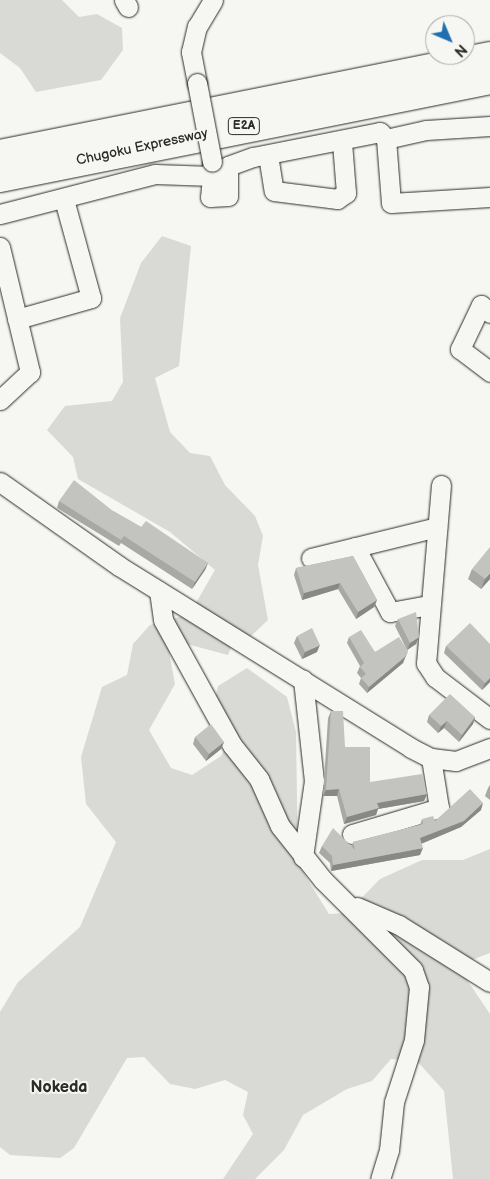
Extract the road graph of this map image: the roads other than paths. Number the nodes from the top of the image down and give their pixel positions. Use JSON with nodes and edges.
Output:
{"nodes":[{"id":1,"x":213,"y":0,"type":"edge"},
{"id":2,"x":490,"y":56,"type":"edge"},
{"id":3,"x":490,"y":80,"type":"edge"},
{"id":4,"x":490,"y":126,"type":"edge"},
{"id":5,"x":386,"y":138,"type":"junction"},
{"id":6,"x":342,"y":142,"type":"junction"},
{"id":7,"x":0,"y":154,"type":"edge"},
{"id":8,"x":268,"y":155,"type":"junction"},
{"id":9,"x":212,"y":169,"type":"junction"},
{"id":10,"x":0,"y":178,"type":"edge"},
{"id":11,"x":490,"y":197,"type":"edge"},
{"id":12,"x":64,"y":198,"type":"junction"},
{"id":13,"x":0,"y":214,"type":"edge"},
{"id":14,"x":0,"y":247,"type":"edge"},
{"id":15,"x":490,"y":313,"type":"edge"},
{"id":16,"x":17,"y":319,"type":"junction"},
{"id":17,"x":490,"y":372,"type":"edge"},
{"id":18,"x":0,"y":400,"type":"edge"},
{"id":19,"x":0,"y":482,"type":"edge"},
{"id":20,"x":442,"y":485,"type":"dead end"},
{"id":21,"x":437,"y":527,"type":"junction"},
{"id":22,"x":356,"y":547,"type":"junction"},
{"id":23,"x":311,"y":558,"type":"dead end"},
{"id":24,"x":158,"y":591,"type":"junction"},
{"id":25,"x":428,"y":605,"type":"junction"},
{"id":26,"x":303,"y":680,"type":"junction"},
{"id":27,"x":490,"y":719,"type":"edge"},
{"id":28,"x":490,"y":748,"type":"edge"},
{"id":29,"x":431,"y":758,"type":"junction"},
{"id":30,"x":352,"y":834,"type":"dead end"},
{"id":31,"x":303,"y":857,"type":"junction"},
{"id":32,"x":351,"y":904,"type":"junction"},
{"id":33,"x":490,"y":982,"type":"edge"},
{"id":34,"x":380,"y":1179,"type":"edge"}],
"edges":[{"from":1,"to":9,"type":"street","bridge":true},
{"from":2,"to":7,"type":"highway","name":"Chugoku Expressway","number":"E2A"},
{"from":3,"to":10,"type":"highway","name":"Chugoku Expressway","number":"E2A"},
{"from":4,"to":5,"type":"street"},
{"from":5,"to":6,"type":"street"},
{"from":5,"to":11,"type":"street"},
{"from":6,"to":8,"type":"street"},
{"from":6,"to":8,"type":"street"},
{"from":8,"to":9,"type":"street"},
{"from":9,"to":12,"type":"street"},
{"from":12,"to":13,"type":"street"},
{"from":12,"to":16,"type":"street"},
{"from":14,"to":16,"type":"street"},
{"from":15,"to":17,"type":"street"},
{"from":16,"to":18,"type":"street"},
{"from":19,"to":24,"type":"street"},
{"from":20,"to":21,"type":"street"},
{"from":21,"to":22,"type":"street"},
{"from":21,"to":25,"type":"street"},
{"from":22,"to":23,"type":"street"},
{"from":22,"to":25,"type":"street"},
{"from":24,"to":26,"type":"street"},
{"from":24,"to":31,"type":"street"},
{"from":25,"to":27,"type":"street"},
{"from":26,"to":29,"type":"street"},
{"from":26,"to":31,"type":"street"},
{"from":28,"to":29,"type":"street"},
{"from":29,"to":30,"type":"street"},
{"from":31,"to":32,"type":"street"},
{"from":32,"to":33,"type":"street"},
{"from":32,"to":34,"type":"street"}]}
